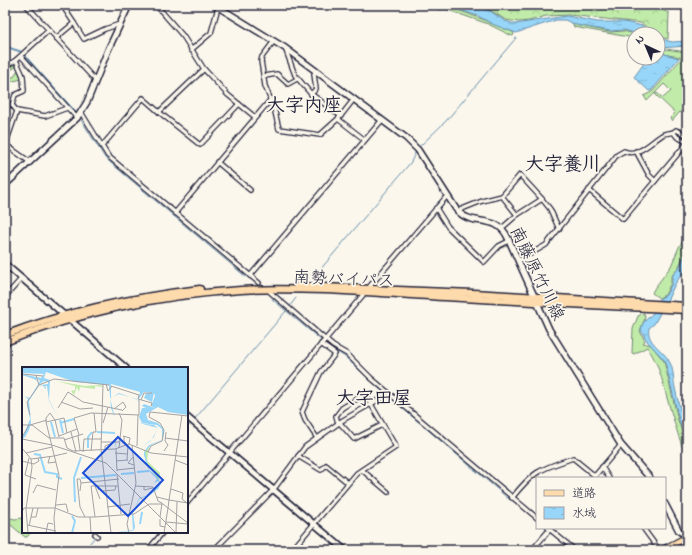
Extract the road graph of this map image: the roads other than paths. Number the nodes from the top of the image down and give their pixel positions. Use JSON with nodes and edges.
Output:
{"nodes":[{"id":1,"x":26,"y":5,"type":"edge"},
{"id":2,"x":62,"y":5,"type":"edge"},
{"id":3,"x":129,"y":5,"type":"edge"},
{"id":4,"x":156,"y":5,"type":"edge"},
{"id":5,"x":218,"y":6,"type":"edge"},
{"id":6,"x":74,"y":23,"type":"junction"},
{"id":7,"x":121,"y":24,"type":"junction"},
{"id":8,"x":49,"y":30,"type":"junction"},
{"id":9,"x":56,"y":38,"type":"junction"},
{"id":10,"x":274,"y":41,"type":"junction"},
{"id":11,"x":285,"y":48,"type":"junction"},
{"id":12,"x":191,"y":50,"type":"junction"},
{"id":13,"x":22,"y":54,"type":"junction"},
{"id":14,"x":16,"y":60,"type":"junction"},
{"id":15,"x":5,"y":67,"type":"edge"},
{"id":16,"x":204,"y":69,"type":"junction"},
{"id":17,"x":316,"y":71,"type":"junction"},
{"id":18,"x":265,"y":76,"type":"junction"},
{"id":19,"x":297,"y":78,"type":"junction"},
{"id":20,"x":96,"y":81,"type":"junction"},
{"id":21,"x":311,"y":94,"type":"junction"},
{"id":22,"x":271,"y":98,"type":"junction"},
{"id":23,"x":354,"y":99,"type":"junction"},
{"id":24,"x":239,"y":104,"type":"junction"},
{"id":25,"x":67,"y":108,"type":"junction"},
{"id":26,"x":17,"y":111,"type":"junction"},
{"id":27,"x":81,"y":112,"type":"junction"},
{"id":28,"x":159,"y":112,"type":"junction"},
{"id":29,"x":255,"y":117,"type":"junction"},
{"id":30,"x":77,"y":118,"type":"junction"},
{"id":31,"x":339,"y":118,"type":"junction"},
{"id":32,"x":382,"y":120,"type":"junction"},
{"id":33,"x":674,"y":133,"type":"junction"},
{"id":34,"x":687,"y":135,"type":"edge"},
{"id":35,"x":365,"y":140,"type":"junction"},
{"id":36,"x":687,"y":143,"type":"edge"},
{"id":37,"x":6,"y":146,"type":"edge"},
{"id":38,"x":102,"y":146,"type":"junction"},
{"id":39,"x":636,"y":151,"type":"junction"},
{"id":40,"x":30,"y":162,"type":"junction"},
{"id":41,"x":217,"y":162,"type":"junction"},
{"id":42,"x":655,"y":181,"type":"junction"},
{"id":43,"x":5,"y":185,"type":"edge"},
{"id":44,"x":250,"y":190,"type":"dead end"},
{"id":45,"x":589,"y":190,"type":"junction"},
{"id":46,"x":447,"y":196,"type":"junction"},
{"id":47,"x":502,"y":196,"type":"junction"},
{"id":48,"x":542,"y":199,"type":"junction"},
{"id":49,"x":436,"y":208,"type":"junction"},
{"id":50,"x":458,"y":211,"type":"junction"},
{"id":51,"x":175,"y":213,"type":"junction"},
{"id":52,"x":517,"y":215,"type":"junction"},
{"id":53,"x":502,"y":228,"type":"junction"},
{"id":54,"x":559,"y":229,"type":"junction"},
{"id":55,"x":509,"y":241,"type":"junction"},
{"id":56,"x":518,"y":261,"type":"junction"},
{"id":57,"x":6,"y":266,"type":"edge"},
{"id":58,"x":250,"y":276,"type":"junction"},
{"id":59,"x":22,"y":278,"type":"junction"},
{"id":60,"x":259,"y":283,"type":"dead end"},
{"id":61,"x":370,"y":286,"type":"dead end"},
{"id":62,"x":270,"y":292,"type":"dead end"},
{"id":63,"x":363,"y":295,"type":"dead end"},
{"id":64,"x":5,"y":297,"type":"edge"},
{"id":65,"x":534,"y":300,"type":"junction"},
{"id":66,"x":636,"y":305,"type":"junction"},
{"id":67,"x":687,"y":306,"type":"edge"},
{"id":68,"x":687,"y":310,"type":"edge"},
{"id":69,"x":65,"y":315,"type":"junction"},
{"id":70,"x":70,"y":320,"type":"junction"},
{"id":71,"x":5,"y":335,"type":"edge"},
{"id":72,"x":5,"y":342,"type":"edge"},
{"id":73,"x":323,"y":342,"type":"junction"},
{"id":74,"x":125,"y":367,"type":"edge"},
{"id":75,"x":387,"y":394,"type":"junction"},
{"id":76,"x":371,"y":405,"type":"junction"},
{"id":77,"x":188,"y":418,"type":"edge"},
{"id":78,"x":339,"y":423,"type":"junction"},
{"id":79,"x":382,"y":425,"type":"junction"},
{"id":80,"x":317,"y":438,"type":"junction"},
{"id":81,"x":621,"y":445,"type":"junction"},
{"id":82,"x":230,"y":453,"type":"junction"},
{"id":83,"x":298,"y":456,"type":"junction"},
{"id":84,"x":602,"y":467,"type":"junction"},
{"id":85,"x":362,"y":470,"type":"junction"},
{"id":86,"x":594,"y":477,"type":"edge"},
{"id":87,"x":608,"y":477,"type":"edge"},
{"id":88,"x":649,"y":477,"type":"edge"},
{"id":89,"x":348,"y":483,"type":"junction"},
{"id":90,"x":274,"y":489,"type":"junction"},
{"id":91,"x":388,"y":492,"type":"dead end"},
{"id":92,"x":512,"y":498,"type":"junction"},
{"id":93,"x":188,"y":502,"type":"edge"},
{"id":94,"x":666,"y":506,"type":"edge"},
{"id":95,"x":536,"y":517,"type":"edge"},
{"id":96,"x":313,"y":523,"type":"junction"},
{"id":97,"x":549,"y":529,"type":"edge"},
{"id":98,"x":551,"y":529,"type":"edge"},
{"id":99,"x":644,"y":529,"type":"edge"},
{"id":100,"x":162,"y":533,"type":"edge"},
{"id":101,"x":687,"y":536,"type":"edge"},
{"id":102,"x":219,"y":545,"type":"junction"},
{"id":103,"x":148,"y":550,"type":"edge"},
{"id":104,"x":214,"y":550,"type":"edge"},
{"id":105,"x":224,"y":550,"type":"edge"},
{"id":106,"x":289,"y":550,"type":"edge"},
{"id":107,"x":346,"y":550,"type":"edge"},
{"id":108,"x":532,"y":550,"type":"edge"},
{"id":109,"x":575,"y":550,"type":"edge"},
{"id":110,"x":659,"y":550,"type":"edge"},
{"id":111,"x":662,"y":550,"type":"edge"}],
"edges":[{"from":1,"to":8,"type":"street"},
{"from":2,"to":6,"type":"street"},
{"from":3,"to":7,"type":"main road"},
{"from":4,"to":12,"type":"street"},
{"from":5,"to":10,"type":"main road","name":"南藤原竹川線"},
{"from":5,"to":12,"type":"street"},
{"from":6,"to":7,"type":"street"},
{"from":6,"to":9,"type":"street"},
{"from":7,"to":20,"type":"main road"},
{"from":8,"to":9,"type":"street"},
{"from":8,"to":13,"type":"street"},
{"from":9,"to":20,"type":"street"},
{"from":10,"to":11,"type":"main road","name":"南藤原竹川線"},
{"from":10,"to":18,"type":"street"},
{"from":11,"to":17,"type":"main road","name":"南藤原竹川線"},
{"from":11,"to":19,"type":"street"},
{"from":12,"to":16,"type":"street"},
{"from":13,"to":14,"type":"street"},
{"from":13,"to":25,"type":"street"},
{"from":14,"to":15,"type":"street"},
{"from":14,"to":26,"type":"street"},
{"from":16,"to":24,"type":"street"},
{"from":16,"to":28,"type":"street"},
{"from":17,"to":21,"type":"street"},
{"from":17,"to":23,"type":"main road","name":"南藤原竹川線"},
{"from":18,"to":19,"type":"street"},
{"from":18,"to":22,"type":"street"},
{"from":19,"to":21,"type":"street"},
{"from":20,"to":27,"type":"main road"},
{"from":21,"to":31,"type":"street"},
{"from":22,"to":29,"type":"street"},
{"from":22,"to":31,"type":"street"},
{"from":23,"to":31,"type":"street"},
{"from":23,"to":32,"type":"main road","name":"南藤原竹川線"},
{"from":24,"to":28,"type":"street"},
{"from":24,"to":29,"type":"street"},
{"from":25,"to":26,"type":"street"},
{"from":25,"to":30,"type":"street"},
{"from":26,"to":37,"type":"street"},
{"from":27,"to":30,"type":"main road"},
{"from":27,"to":38,"type":"street"},
{"from":28,"to":38,"type":"street"},
{"from":29,"to":41,"type":"street"},
{"from":30,"to":40,"type":"main road"},
{"from":31,"to":35,"type":"street"},
{"from":32,"to":35,"type":"street"},
{"from":32,"to":46,"type":"main road","name":"南藤原竹川線"},
{"from":33,"to":34,"type":"street"},
{"from":33,"to":36,"type":"street"},
{"from":33,"to":39,"type":"street"},
{"from":35,"to":58,"type":"street"},
{"from":36,"to":42,"type":"street"},
{"from":37,"to":40,"type":"street"},
{"from":38,"to":51,"type":"street"},
{"from":39,"to":42,"type":"street"},
{"from":39,"to":45,"type":"street"},
{"from":40,"to":43,"type":"main road"},
{"from":41,"to":44,"type":"street"},
{"from":41,"to":51,"type":"street"},
{"from":42,"to":45,"type":"street"},
{"from":45,"to":54,"type":"street"},
{"from":46,"to":49,"type":"street"},
{"from":46,"to":50,"type":"main road","name":"南藤原竹川線"},
{"from":47,"to":48,"type":"street"},
{"from":47,"to":50,"type":"street"},
{"from":47,"to":52,"type":"street"},
{"from":48,"to":52,"type":"street"},
{"from":48,"to":54,"type":"street"},
{"from":49,"to":55,"type":"street"},
{"from":49,"to":61,"type":"street"},
{"from":50,"to":53,"type":"main road","name":"南藤原竹川線"},
{"from":51,"to":58,"type":"street"},
{"from":52,"to":53,"type":"street"},
{"from":53,"to":55,"type":"main road","name":"南藤原竹川線"},
{"from":54,"to":56,"type":"street"},
{"from":55,"to":56,"type":"main road","name":"南藤原竹川線"},
{"from":56,"to":65,"type":"main road","name":"南藤原竹川線"},
{"from":57,"to":59,"type":"street"},
{"from":58,"to":60,"type":"street"},
{"from":59,"to":64,"type":"street"},
{"from":59,"to":69,"type":"street"},
{"from":62,"to":73,"type":"street"},
{"from":63,"to":73,"type":"street"},
{"from":65,"to":66,"type":"highway","name":"南勢バイパス"},
{"from":65,"to":69,"type":"highway","name":"南勢バイパス"},
{"from":65,"to":70,"type":"highway","name":"南勢バイパス"},
{"from":65,"to":81,"type":"main road","name":"南藤原竹川線"},
{"from":66,"to":67,"type":"highway","name":"南勢バイパス"},
{"from":66,"to":68,"type":"highway","name":"南勢バイパス"},
{"from":69,"to":70,"type":"street"},
{"from":69,"to":71,"type":"highway","name":"南勢バイパス"},
{"from":70,"to":72,"type":"highway","name":"南勢バイパス"},
{"from":70,"to":74,"type":"street"},
{"from":73,"to":75,"type":"street"},
{"from":73,"to":80,"type":"street"},
{"from":73,"to":82,"type":"street"},
{"from":75,"to":76,"type":"street"},
{"from":75,"to":92,"type":"street"},
{"from":76,"to":78,"type":"street"},
{"from":76,"to":78,"type":"street"},
{"from":76,"to":79,"type":"street"},
{"from":77,"to":82,"type":"street"},
{"from":78,"to":79,"type":"street"},
{"from":78,"to":80,"type":"street"},
{"from":79,"to":85,"type":"street"},
{"from":80,"to":83,"type":"street"},
{"from":81,"to":84,"type":"street"},
{"from":81,"to":88,"type":"main road","name":"南藤原竹川線"},
{"from":82,"to":90,"type":"street"},
{"from":82,"to":93,"type":"street"},
{"from":83,"to":89,"type":"street"},
{"from":83,"to":90,"type":"street"},
{"from":84,"to":86,"type":"street"},
{"from":84,"to":87,"type":"street"},
{"from":85,"to":89,"type":"street"},
{"from":85,"to":91,"type":"street"},
{"from":86,"to":92,"type":"street"},
{"from":89,"to":96,"type":"street"},
{"from":90,"to":96,"type":"street"},
{"from":90,"to":102,"type":"street"},
{"from":92,"to":95,"type":"street"},
{"from":94,"to":101,"type":"main road"},
{"from":96,"to":106,"type":"street"},
{"from":96,"to":107,"type":"street"},
{"from":97,"to":108,"type":"street"},
{"from":98,"to":109,"type":"street"},
{"from":99,"to":110,"type":"street"},
{"from":100,"to":103,"type":"street"},
{"from":101,"to":111,"type":"main road"},
{"from":102,"to":104,"type":"street"},
{"from":102,"to":105,"type":"street"}]}
